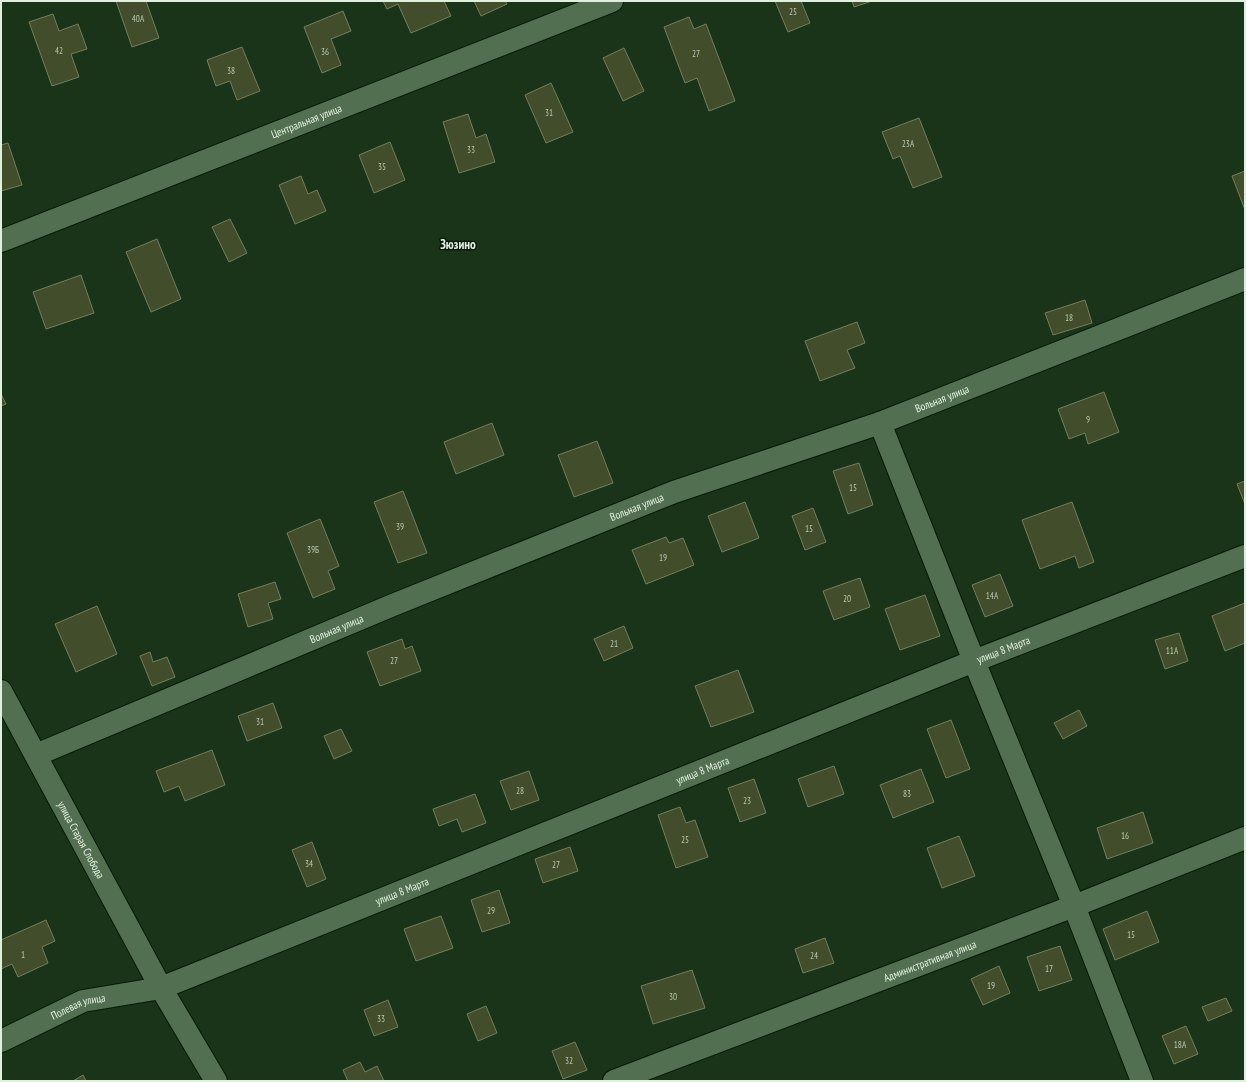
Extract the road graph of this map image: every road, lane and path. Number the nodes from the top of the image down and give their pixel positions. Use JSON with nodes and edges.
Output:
{"nodes":[{"id":1,"x":612,"y":1,"type":"edge"},
{"id":2,"x":1,"y":241,"type":"edge"},
{"id":3,"x":1245,"y":279,"type":"edge"},
{"id":4,"x":880,"y":423,"type":"junction"},
{"id":5,"x":1245,"y":556,"type":"edge"},
{"id":6,"x":974,"y":661,"type":"junction"},
{"id":7,"x":1,"y":691,"type":"edge"},
{"id":8,"x":36,"y":755,"type":"junction"},
{"id":9,"x":1245,"y":838,"type":"edge"},
{"id":10,"x":1074,"y":906,"type":"junction"},
{"id":11,"x":161,"y":988,"type":"junction"},
{"id":12,"x":1,"y":1041,"type":"edge"},
{"id":13,"x":216,"y":1081,"type":"edge"},
{"id":14,"x":614,"y":1081,"type":"edge"},
{"id":15,"x":1142,"y":1081,"type":"edge"}],
"edges":[{"from":1,"to":2,"type":"street","name":"Центральная улица"},
{"from":3,"to":4,"type":"street","name":"Вольная улица"},
{"from":4,"to":6,"type":"street"},
{"from":4,"to":8,"type":"street","name":"Вольная улица"},
{"from":5,"to":6,"type":"street","name":"улица 8 Марта"},
{"from":6,"to":10,"type":"street"},
{"from":6,"to":11,"type":"street","name":"улица 8 Марта"},
{"from":7,"to":8,"type":"street","name":"улица Старая Слобода"},
{"from":8,"to":11,"type":"street","name":"улица Старая Слобода"},
{"from":9,"to":10,"type":"street","name":"Административная улица"},
{"from":10,"to":14,"type":"street","name":"Административная улица"},
{"from":10,"to":15,"type":"street"},
{"from":11,"to":12,"type":"street","name":"Полевая улица"},
{"from":11,"to":13,"type":"street","name":"улица Старая Слобода"}]}
